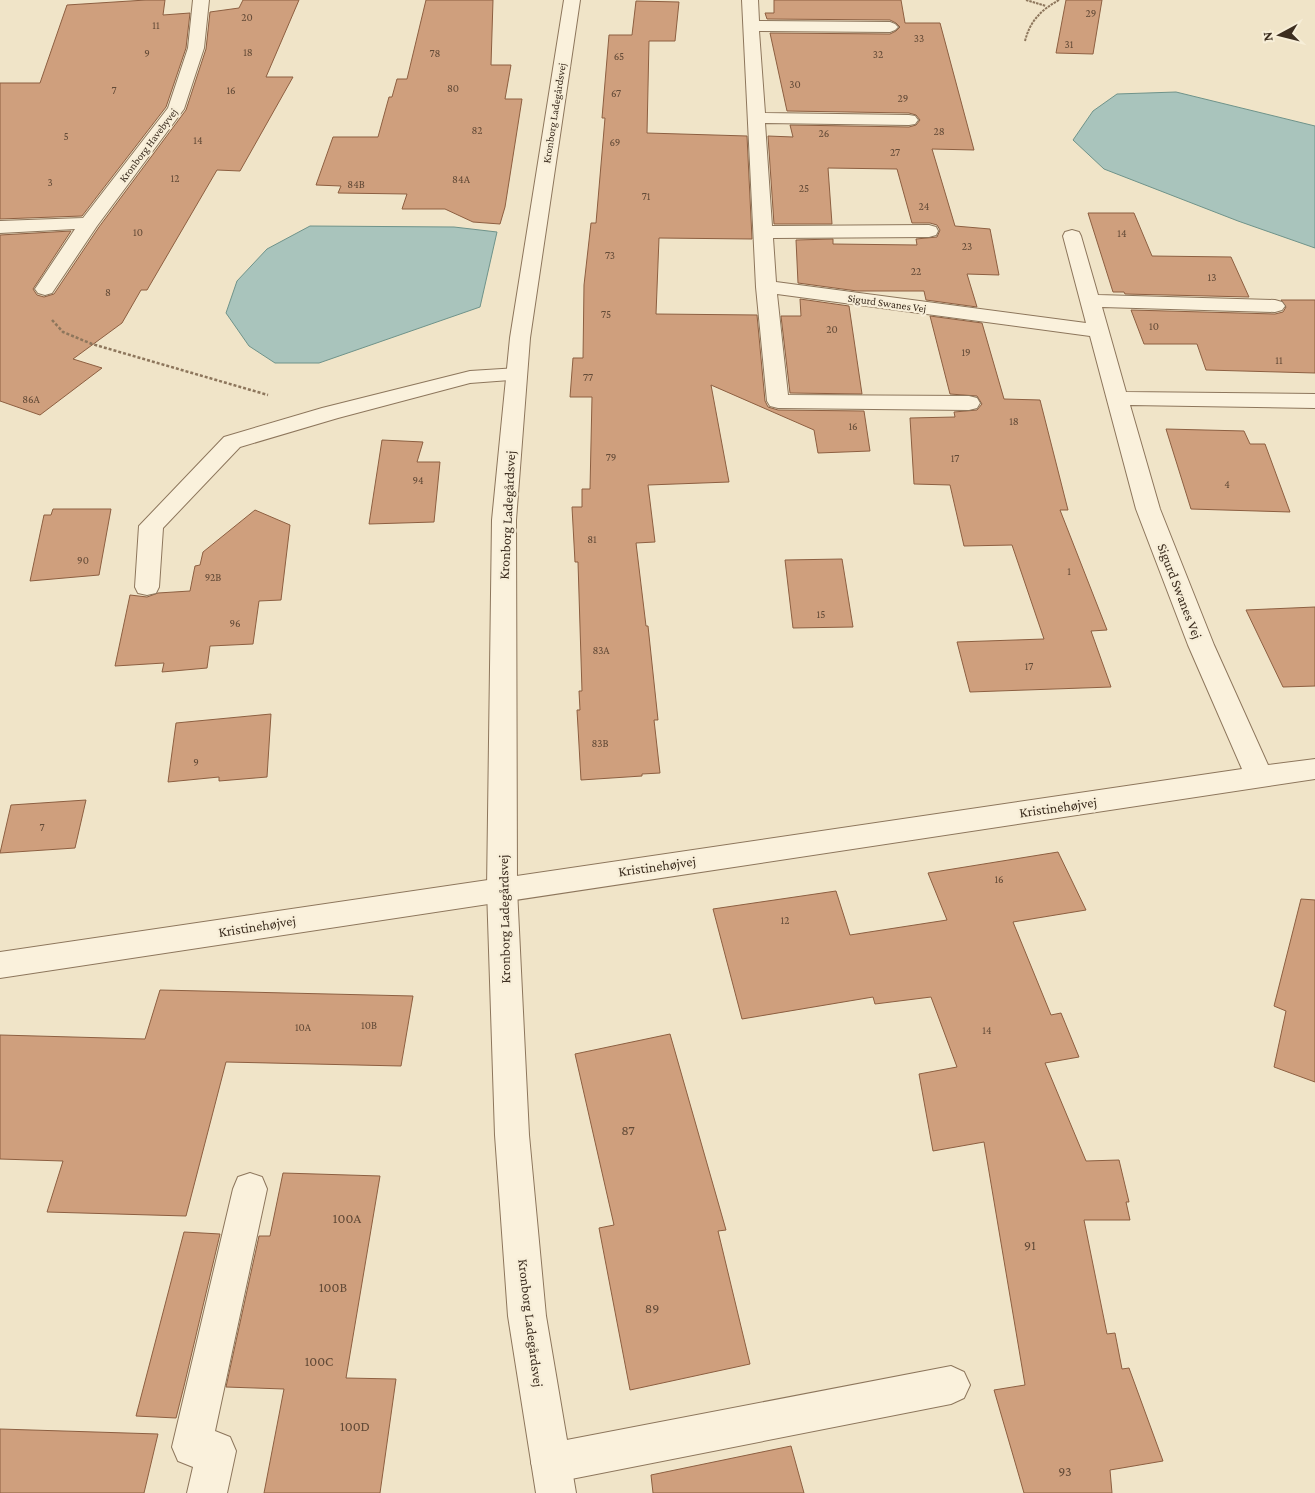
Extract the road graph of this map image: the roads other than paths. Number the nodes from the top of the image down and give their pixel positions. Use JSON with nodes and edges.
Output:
{"nodes":[{"id":1,"x":201,"y":0,"type":"edge"},
{"id":2,"x":572,"y":0,"type":"edge"},
{"id":3,"x":750,"y":0,"type":"edge"},
{"id":4,"x":752,"y":26,"type":"junction"},
{"id":5,"x":890,"y":26,"type":"dead end"},
{"id":6,"x":756,"y":118,"type":"junction"},
{"id":7,"x":909,"y":120,"type":"dead end"},
{"id":8,"x":89,"y":223,"type":"junction"},
{"id":9,"x":0,"y":227,"type":"edge"},
{"id":10,"x":929,"y":231,"type":"dead end"},
{"id":11,"x":763,"y":232,"type":"junction"},
{"id":12,"x":1072,"y":236,"type":"dead end"},
{"id":13,"x":766,"y":287,"type":"junction"},
{"id":14,"x":45,"y":289,"type":"road end"},
{"id":15,"x":1089,"y":301,"type":"junction"},
{"id":16,"x":1274,"y":306,"type":"dead end"},
{"id":17,"x":1097,"y":331,"type":"junction"},
{"id":18,"x":516,"y":374,"type":"junction"},
{"id":19,"x":1118,"y":398,"type":"junction"},
{"id":20,"x":1315,"y":401,"type":"edge"},
{"id":21,"x":969,"y":403,"type":"dead end"},
{"id":22,"x":147,"y":587,"type":"dead end"},
{"id":23,"x":1315,"y":769,"type":"edge"},
{"id":24,"x":1260,"y":777,"type":"junction"},
{"id":25,"x":502,"y":889,"type":"junction"},
{"id":26,"x":0,"y":965,"type":"edge"},
{"id":27,"x":250,"y":1189,"type":"dead end"},
{"id":28,"x":951,"y":1385,"type":"dead end"},
{"id":29,"x":553,"y":1478,"type":"edge"},
{"id":30,"x":206,"y":1493,"type":"edge"}],
"edges":[{"from":1,"to":8,"type":"street","name":"Kronborg Havebyvej"},
{"from":2,"to":18,"type":"street","name":"Kronborg Ladegårdsvej"},
{"from":3,"to":4,"type":"street"},
{"from":4,"to":5,"type":"street"},
{"from":4,"to":6,"type":"street"},
{"from":6,"to":7,"type":"street"},
{"from":6,"to":11,"type":"street"},
{"from":8,"to":9,"type":"street"},
{"from":8,"to":14,"type":"street","name":"Kronborg Havebyvej"},
{"from":10,"to":11,"type":"street"},
{"from":11,"to":13,"type":"street"},
{"from":12,"to":15,"type":"street","name":"Sigurd Swanes Vej"},
{"from":13,"to":17,"type":"street","name":"Sigurd Swanes Vej"},
{"from":13,"to":21,"type":"street"},
{"from":15,"to":16,"type":"street"},
{"from":15,"to":17,"type":"street","name":"Sigurd Swanes Vej"},
{"from":17,"to":19,"type":"street","name":"Sigurd Swanes Vej"},
{"from":18,"to":22,"type":"street"},
{"from":18,"to":25,"type":"street","name":"Kronborg Ladegårdsvej"},
{"from":19,"to":20,"type":"street"},
{"from":19,"to":24,"type":"street","name":"Sigurd Swanes Vej"},
{"from":23,"to":24,"type":"street","name":"Kristinehøjvej"},
{"from":24,"to":25,"type":"street","name":"Kristinehøjvej"},
{"from":25,"to":26,"type":"street","name":"Kristinehøjvej"},
{"from":25,"to":29,"type":"street","name":"Kronborg Ladegårdsvej"},
{"from":27,"to":30,"type":"street"},
{"from":28,"to":29,"type":"street","name":"Kronborg Ladegårdsvej"}]}
